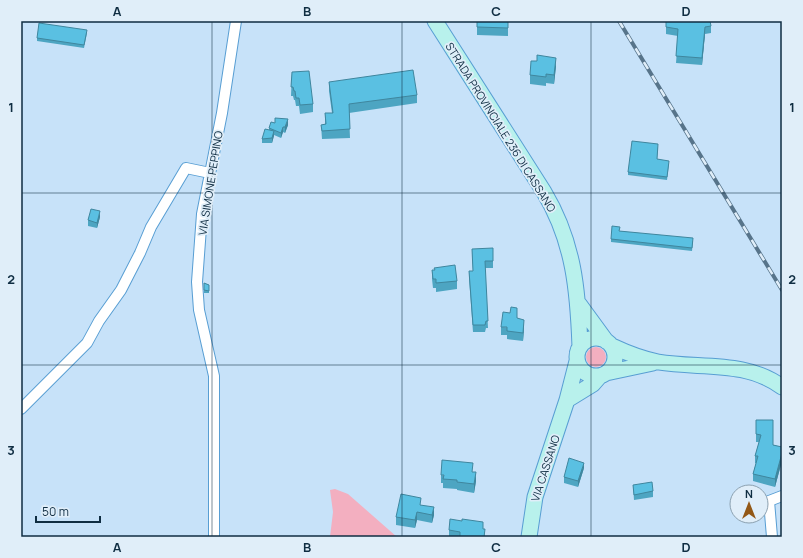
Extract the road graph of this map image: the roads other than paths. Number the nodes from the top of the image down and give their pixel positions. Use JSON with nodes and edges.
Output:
{"nodes":[{"id":1,"x":236,"y":21,"type":"edge"},
{"id":2,"x":435,"y":21,"type":"edge"},
{"id":3,"x":210,"y":173,"type":"junction"},
{"id":4,"x":579,"y":304,"type":"junction"},
{"id":5,"x":609,"y":344,"type":"junction"},
{"id":6,"x":578,"y":354,"type":"junction"},
{"id":7,"x":658,"y":362,"type":"junction"},
{"id":8,"x":603,"y":375,"type":"junction"},
{"id":9,"x":782,"y":387,"type":"edge"},
{"id":10,"x":567,"y":400,"type":"junction"},
{"id":11,"x":21,"y":409,"type":"edge"},
{"id":12,"x":782,"y":496,"type":"edge"},
{"id":13,"x":214,"y":537,"type":"edge"},
{"id":14,"x":528,"y":537,"type":"edge"},
{"id":15,"x":772,"y":537,"type":"edge"}],
"edges":[{"from":1,"to":3,"type":"street","name":"VIA SIMONE PEPPINO"},
{"from":2,"to":4,"type":"main road","name":"STRADA PROVINCIALE 236 DI CASSANO"},
{"from":3,"to":11,"type":"street"},
{"from":3,"to":13,"type":"street","name":"VIA SIMONE PEPPINO"},
{"from":4,"to":5,"type":"main road"},
{"from":4,"to":6,"type":"main road","name":"STRADA PROVINCIALE 236 DI CASSANO"},
{"from":5,"to":6,"type":"main road"},
{"from":5,"to":7,"type":"main road"},
{"from":5,"to":8,"type":"main road"},
{"from":6,"to":8,"type":"main road"},
{"from":6,"to":10,"type":"main road","name":"VIA CASSANO"},
{"from":7,"to":8,"type":"main road"},
{"from":7,"to":9,"type":"main road"},
{"from":8,"to":10,"type":"main road"},
{"from":10,"to":14,"type":"main road","name":"VIA CASSANO"},
{"from":12,"to":15,"type":"street"}]}
